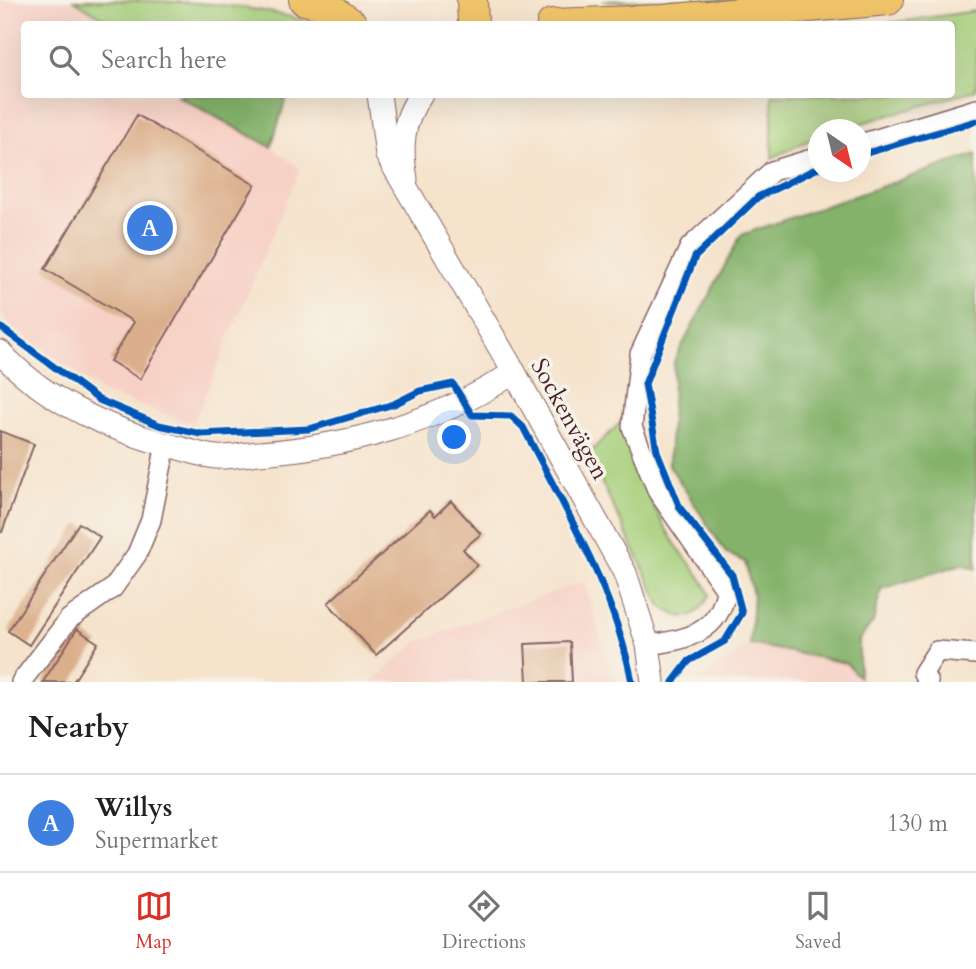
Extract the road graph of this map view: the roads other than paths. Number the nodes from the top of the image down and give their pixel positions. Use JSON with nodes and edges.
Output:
{"nodes":[{"id":1,"x":304,"y":0,"type":"edge"},
{"id":2,"x":362,"y":0,"type":"edge"},
{"id":3,"x":472,"y":0,"type":"edge"},
{"id":4,"x":888,"y":0,"type":"edge"},
{"id":5,"x":348,"y":21,"type":"edge"},
{"id":6,"x":360,"y":21,"type":"edge"},
{"id":7,"x":474,"y":21,"type":"edge"},
{"id":8,"x":635,"y":21,"type":"edge"},
{"id":9,"x":380,"y":98,"type":"edge"},
{"id":10,"x":419,"y":98,"type":"edge"},
{"id":11,"x":976,"y":109,"type":"edge"},
{"id":12,"x":871,"y":142,"type":"edge"},
{"id":13,"x":808,"y":160,"type":"edge"},
{"id":14,"x":410,"y":195,"type":"junction"},
{"id":15,"x":0,"y":352,"type":"edge"},
{"id":16,"x":514,"y":372,"type":"junction"},
{"id":17,"x":166,"y":444,"type":"junction"},
{"id":18,"x":648,"y":645,"type":"junction"},
{"id":19,"x":976,"y":654,"type":"edge"},
{"id":20,"x":21,"y":682,"type":"edge"},
{"id":21,"x":653,"y":682,"type":"edge"},
{"id":22,"x":928,"y":682,"type":"edge"}],
"edges":[{"from":1,"to":5,"type":"main road"},
{"from":2,"to":6,"type":"main road"},
{"from":3,"to":7,"type":"main road"},
{"from":4,"to":8,"type":"main road"},
{"from":9,"to":14,"type":"street","name":"Sockenvägen"},
{"from":10,"to":14,"type":"street","name":"Sockenvägen"},
{"from":11,"to":12,"type":"street"},
{"from":13,"to":18,"type":"street"},
{"from":14,"to":16,"type":"street","name":"Sockenvägen"},
{"from":15,"to":17,"type":"street"},
{"from":16,"to":17,"type":"street"},
{"from":16,"to":18,"type":"street","name":"Sockenvägen"},
{"from":17,"to":20,"type":"street"},
{"from":18,"to":21,"type":"street","name":"Sockenvägen"},
{"from":19,"to":22,"type":"street"}]}
